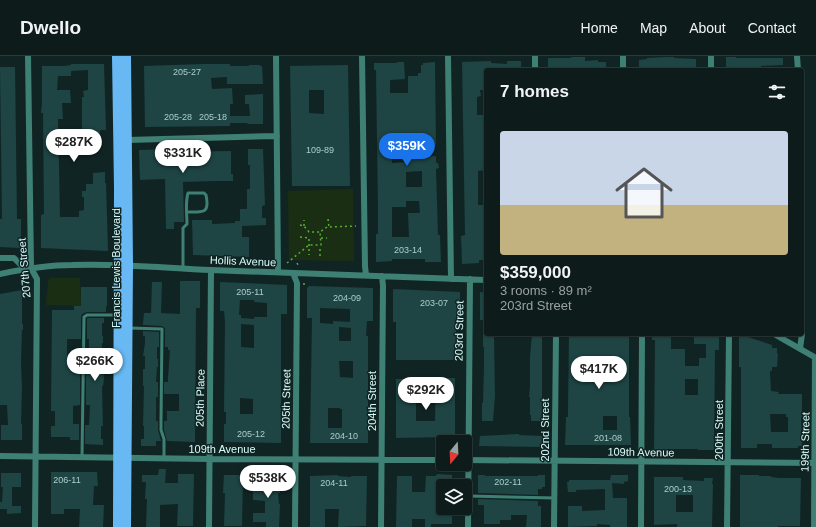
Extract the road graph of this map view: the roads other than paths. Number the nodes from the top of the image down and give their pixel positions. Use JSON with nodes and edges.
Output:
{"nodes":[{"id":1,"x":28,"y":56,"type":"edge"},
{"id":2,"x":117,"y":56,"type":"edge"},
{"id":3,"x":126,"y":56,"type":"edge"},
{"id":4,"x":276,"y":56,"type":"edge"},
{"id":5,"x":362,"y":56,"type":"edge"},
{"id":6,"x":448,"y":56,"type":"edge"},
{"id":7,"x":535,"y":56,"type":"edge"},
{"id":8,"x":623,"y":56,"type":"edge"},
{"id":9,"x":711,"y":56,"type":"edge"},
{"id":10,"x":797,"y":56,"type":"edge"},
{"id":11,"x":535,"y":68,"type":"edge"},
{"id":12,"x":623,"y":68,"type":"edge"},
{"id":13,"x":711,"y":68,"type":"edge"},
{"id":14,"x":798,"y":68,"type":"edge"},
{"id":15,"x":277,"y":136,"type":"junction"},
{"id":16,"x":127,"y":140,"type":"junction"},
{"id":17,"x":187,"y":212,"type":"junction"},
{"id":18,"x":0,"y":258,"type":"edge"},
{"id":19,"x":124,"y":265,"type":"junction"},
{"id":20,"x":183,"y":268,"type":"junction"},
{"id":21,"x":28,"y":269,"type":"junction"},
{"id":22,"x":211,"y":270,"type":"junction"},
{"id":23,"x":278,"y":272,"type":"junction"},
{"id":24,"x":293,"y":273,"type":"junction"},
{"id":25,"x":0,"y":274,"type":"edge"},
{"id":26,"x":366,"y":275,"type":"junction"},
{"id":27,"x":382,"y":276,"type":"junction"},
{"id":28,"x":451,"y":279,"type":"junction"},
{"id":29,"x":470,"y":279,"type":"junction"},
{"id":30,"x":484,"y":280,"type":"edge"},
{"id":31,"x":118,"y":315,"type":"junction"},
{"id":32,"x":128,"y":328,"type":"junction"},
{"id":33,"x":556,"y":336,"type":"edge"},
{"id":34,"x":642,"y":336,"type":"edge"},
{"id":35,"x":729,"y":336,"type":"edge"},
{"id":36,"x":777,"y":336,"type":"edge"},
{"id":37,"x":802,"y":336,"type":"edge"},
{"id":38,"x":800,"y":349,"type":"junction"},
{"id":39,"x":816,"y":358,"type":"edge"},
{"id":40,"x":467,"y":435,"type":"edge"},
{"id":41,"x":0,"y":456,"type":"edge"},
{"id":42,"x":36,"y":456,"type":"junction"},
{"id":43,"x":82,"y":457,"type":"junction"},
{"id":44,"x":122,"y":457,"type":"junction"},
{"id":45,"x":164,"y":458,"type":"junction"},
{"id":46,"x":209,"y":459,"type":"junction"},
{"id":47,"x":296,"y":459,"type":"junction"},
{"id":48,"x":382,"y":460,"type":"junction"},
{"id":49,"x":436,"y":460,"type":"edge"},
{"id":50,"x":472,"y":460,"type":"edge"},
{"id":51,"x":555,"y":461,"type":"junction"},
{"id":52,"x":641,"y":462,"type":"junction"},
{"id":53,"x":728,"y":463,"type":"junction"},
{"id":54,"x":815,"y":463,"type":"edge"},
{"id":55,"x":472,"y":496,"type":"edge"},
{"id":56,"x":555,"y":498,"type":"junction"},
{"id":57,"x":468,"y":515,"type":"edge"},
{"id":58,"x":35,"y":527,"type":"edge"},
{"id":59,"x":118,"y":527,"type":"edge"},
{"id":60,"x":126,"y":527,"type":"edge"},
{"id":61,"x":209,"y":527,"type":"edge"},
{"id":62,"x":295,"y":527,"type":"edge"},
{"id":63,"x":381,"y":527,"type":"edge"},
{"id":64,"x":468,"y":527,"type":"edge"},
{"id":65,"x":554,"y":527,"type":"edge"},
{"id":66,"x":641,"y":527,"type":"edge"},
{"id":67,"x":728,"y":527,"type":"edge"},
{"id":68,"x":814,"y":527,"type":"edge"}],
"edges":[{"from":1,"to":21,"type":"street","name":"207th Street"},
{"from":2,"to":19,"type":"main road","name":"Francis Lewis Boulevard"},
{"from":3,"to":16,"type":"main road","name":"Francis Lewis Boulevard"},
{"from":4,"to":15,"type":"street"},
{"from":5,"to":26,"type":"street"},
{"from":6,"to":28,"type":"street"},
{"from":7,"to":11,"type":"street"},
{"from":8,"to":12,"type":"street"},
{"from":9,"to":13,"type":"street"},
{"from":10,"to":14,"type":"street"},
{"from":15,"to":16,"type":"street"},
{"from":15,"to":23,"type":"street"},
{"from":16,"to":19,"type":"main road","name":"Francis Lewis Boulevard"},
{"from":17,"to":17,"type":"lane"},
{"from":17,"to":20,"type":"lane"},
{"from":18,"to":21,"type":"street"},
{"from":19,"to":20,"type":"street","name":"Hollis Avenue"},
{"from":19,"to":21,"type":"street","name":"Hollis Avenue"},
{"from":19,"to":31,"type":"main road","name":"Francis Lewis Boulevard"},
{"from":19,"to":32,"type":"main road","name":"Francis Lewis Boulevard"},
{"from":20,"to":22,"type":"street","name":"Hollis Avenue"},
{"from":21,"to":25,"type":"street","name":"Hollis Avenue"},
{"from":21,"to":42,"type":"street","name":"207th Street"},
{"from":22,"to":23,"type":"street","name":"Hollis Avenue"},
{"from":22,"to":46,"type":"street","name":"205th Place"},
{"from":23,"to":24,"type":"street","name":"Hollis Avenue"},
{"from":24,"to":26,"type":"street","name":"Hollis Avenue"},
{"from":24,"to":47,"type":"street","name":"205th Street"},
{"from":26,"to":27,"type":"street","name":"Hollis Avenue"},
{"from":27,"to":28,"type":"street","name":"Hollis Avenue"},
{"from":27,"to":48,"type":"street","name":"204th Street"},
{"from":28,"to":29,"type":"street","name":"Hollis Avenue"},
{"from":29,"to":30,"type":"street","name":"Hollis Avenue"},
{"from":29,"to":40,"type":"street","name":"203rd Street"},
{"from":31,"to":43,"type":"lane"},
{"from":31,"to":44,"type":"main road","name":"Francis Lewis Boulevard"},
{"from":32,"to":44,"type":"main road","name":"Francis Lewis Boulevard"},
{"from":32,"to":45,"type":"lane"},
{"from":33,"to":51,"type":"street","name":"202nd Street"},
{"from":34,"to":52,"type":"street"},
{"from":35,"to":53,"type":"street","name":"200th Street"},
{"from":36,"to":38,"type":"street"},
{"from":37,"to":38,"type":"street"},
{"from":38,"to":39,"type":"street"},
{"from":39,"to":54,"type":"street","name":"199th Street"},
{"from":41,"to":42,"type":"street","name":"109th Avenue"},
{"from":42,"to":43,"type":"street","name":"109th Avenue"},
{"from":42,"to":58,"type":"street","name":"207th Street"},
{"from":43,"to":44,"type":"street","name":"109th Avenue"},
{"from":44,"to":45,"type":"street","name":"109th Avenue"},
{"from":44,"to":59,"type":"main road","name":"Francis Lewis Boulevard"},
{"from":44,"to":60,"type":"main road","name":"Francis Lewis Boulevard"},
{"from":45,"to":46,"type":"street","name":"109th Avenue"},
{"from":46,"to":47,"type":"street","name":"109th Avenue"},
{"from":46,"to":61,"type":"street","name":"205th Place"},
{"from":47,"to":48,"type":"street","name":"109th Avenue"},
{"from":47,"to":62,"type":"street","name":"205th Street"},
{"from":48,"to":49,"type":"street","name":"109th Avenue"},
{"from":48,"to":63,"type":"street","name":"204th Street"},
{"from":50,"to":51,"type":"street","name":"109th Avenue"},
{"from":51,"to":52,"type":"street","name":"109th Avenue"},
{"from":51,"to":56,"type":"street","name":"202nd Street"},
{"from":52,"to":53,"type":"street","name":"109th Avenue"},
{"from":52,"to":66,"type":"street"},
{"from":53,"to":54,"type":"street","name":"109th Avenue"},
{"from":53,"to":67,"type":"street","name":"200th Street"},
{"from":54,"to":68,"type":"street","name":"199th Street"},
{"from":55,"to":56,"type":"lane"},
{"from":56,"to":65,"type":"street","name":"202nd Street"},
{"from":57,"to":64,"type":"street","name":"203rd Street"}]}
